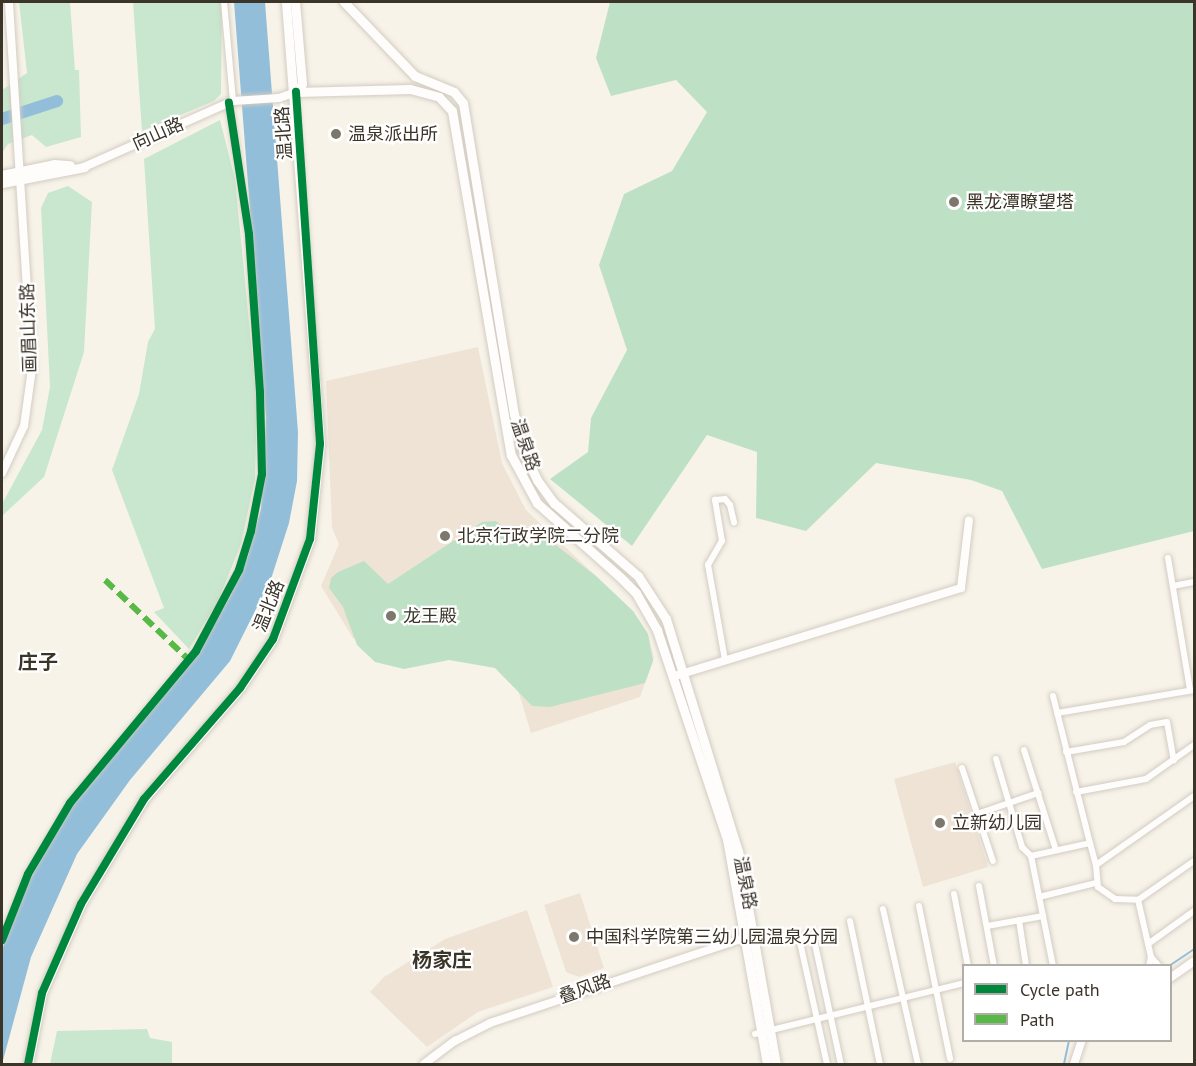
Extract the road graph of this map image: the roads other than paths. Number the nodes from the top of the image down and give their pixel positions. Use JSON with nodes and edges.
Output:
{"nodes":[{"id":1,"x":9,"y":2,"type":"edge"},
{"id":2,"x":224,"y":2,"type":"edge"},
{"id":3,"x":286,"y":2,"type":"edge"},
{"id":4,"x":295,"y":2,"type":"edge"},
{"id":5,"x":344,"y":2,"type":"edge"},
{"id":6,"x":296,"y":92,"type":"junction"},
{"id":7,"x":231,"y":102,"type":"junction"},
{"id":8,"x":466,"y":117,"type":"junction"},
{"id":9,"x":454,"y":120,"type":"junction"},
{"id":10,"x":84,"y":166,"type":"joint"},
{"id":11,"x":22,"y":173,"type":"junction"},
{"id":12,"x":2,"y":175,"type":"edge"},
{"id":13,"x":2,"y":183,"type":"edge"},
{"id":14,"x":2,"y":473,"type":"edge"},
{"id":15,"x":969,"y":520,"type":"dead end"},
{"id":16,"x":734,"y":523,"type":"dead end"},
{"id":17,"x":1168,"y":558,"type":"dead end"},
{"id":18,"x":1194,"y":582,"type":"edge"},
{"id":19,"x":1173,"y":586,"type":"junction"},
{"id":20,"x":725,"y":660,"type":"junction"},
{"id":21,"x":1194,"y":663,"type":"edge"},
{"id":22,"x":1186,"y":664,"type":"junction"},
{"id":23,"x":679,"y":674,"type":"junction"},
{"id":24,"x":1192,"y":690,"type":"edge"},
{"id":25,"x":1053,"y":696,"type":"dead end"},
{"id":26,"x":1057,"y":713,"type":"junction"},
{"id":27,"x":1194,"y":745,"type":"edge"},
{"id":28,"x":1024,"y":750,"type":"dead end"},
{"id":29,"x":1066,"y":753,"type":"junction"},
{"id":30,"x":996,"y":759,"type":"dead end"},
{"id":31,"x":1174,"y":760,"type":"junction"},
{"id":32,"x":962,"y":768,"type":"dead end"},
{"id":33,"x":1077,"y":792,"type":"junction"},
{"id":34,"x":1038,"y":793,"type":"junction"},
{"id":35,"x":1194,"y":796,"type":"edge"},
{"id":36,"x":1009,"y":803,"type":"junction"},
{"id":37,"x":977,"y":814,"type":"junction"},
{"id":38,"x":1090,"y":843,"type":"junction"},
{"id":39,"x":1056,"y":850,"type":"junction"},
{"id":40,"x":1031,"y":856,"type":"junction"},
{"id":41,"x":993,"y":861,"type":"dead end"},
{"id":42,"x":1194,"y":861,"type":"edge"},
{"id":43,"x":1096,"y":865,"type":"junction"},
{"id":44,"x":1096,"y":883,"type":"junction"},
{"id":45,"x":979,"y":886,"type":"dead end"},
{"id":46,"x":954,"y":894,"type":"dead end"},
{"id":47,"x":1039,"y":897,"type":"junction"},
{"id":48,"x":1138,"y":900,"type":"junction"},
{"id":49,"x":919,"y":906,"type":"dead end"},
{"id":50,"x":883,"y":909,"type":"dead end"},
{"id":51,"x":1194,"y":911,"type":"edge"},
{"id":52,"x":1043,"y":916,"type":"junction"},
{"id":53,"x":1019,"y":920,"type":"junction"},
{"id":54,"x":850,"y":921,"type":"dead end"},
{"id":55,"x":987,"y":926,"type":"junction"},
{"id":56,"x":750,"y":935,"type":"junction"},
{"id":57,"x":2,"y":940,"type":"edge"},
{"id":58,"x":1148,"y":944,"type":"junction"},
{"id":59,"x":1151,"y":957,"type":"junction"},
{"id":60,"x":1194,"y":961,"type":"edge"},
{"id":61,"x":968,"y":964,"type":"edge"},
{"id":62,"x":994,"y":964,"type":"edge"},
{"id":63,"x":1026,"y":964,"type":"edge"},
{"id":64,"x":1053,"y":964,"type":"edge"},
{"id":65,"x":1149,"y":964,"type":"edge"},
{"id":66,"x":1157,"y":964,"type":"edge"},
{"id":67,"x":1172,"y":977,"type":"edge"},
{"id":68,"x":962,"y":983,"type":"edge"},
{"id":69,"x":936,"y":990,"type":"junction"},
{"id":70,"x":903,"y":998,"type":"junction"},
{"id":71,"x":868,"y":1006,"type":"junction"},
{"id":72,"x":830,"y":1016,"type":"junction"},
{"id":73,"x":817,"y":1019,"type":"junction"},
{"id":74,"x":762,"y":1032,"type":"junction"},
{"id":75,"x":1082,"y":1042,"type":"edge"},
{"id":76,"x":950,"y":1059,"type":"dead end"},
{"id":77,"x":28,"y":1065,"type":"edge"},
{"id":78,"x":424,"y":1065,"type":"edge"},
{"id":79,"x":767,"y":1065,"type":"edge"},
{"id":80,"x":776,"y":1065,"type":"edge"},
{"id":81,"x":827,"y":1065,"type":"edge"},
{"id":82,"x":841,"y":1065,"type":"edge"},
{"id":83,"x":880,"y":1065,"type":"edge"},
{"id":84,"x":918,"y":1065,"type":"edge"},
{"id":85,"x":1074,"y":1065,"type":"edge"}],
"edges":[{"from":1,"to":11,"type":"street","name":"画眉山东路"},
{"from":2,"to":7,"type":"street"},
{"from":3,"to":6,"type":"main road"},
{"from":4,"to":6,"type":"main road"},
{"from":5,"to":8,"type":"main road","name":"温泉路"},
{"from":6,"to":7,"type":"street","name":"向山路"},
{"from":6,"to":9,"type":"main road","name":"温泉路"},
{"from":6,"to":77,"type":"main road","name":"温北路"},
{"from":7,"to":10,"type":"street","name":"向山路"},
{"from":7,"to":57,"type":"street"},
{"from":8,"to":9,"type":"main road"},
{"from":8,"to":23,"type":"main road","name":"温泉路"},
{"from":9,"to":23,"type":"main road","name":"温泉路"},
{"from":10,"to":11,"type":"main road","name":"向山路"},
{"from":11,"to":12,"type":"main road","name":"向山路"},
{"from":11,"to":13,"type":"main road","name":"向山路"},
{"from":11,"to":14,"type":"street","name":"画眉山东路"},
{"from":15,"to":20,"type":"street"},
{"from":16,"to":20,"type":"street"},
{"from":17,"to":19,"type":"street"},
{"from":18,"to":19,"type":"street"},
{"from":19,"to":22,"type":"street"},
{"from":20,"to":23,"type":"street"},
{"from":21,"to":22,"type":"street"},
{"from":22,"to":24,"type":"street"},
{"from":23,"to":56,"type":"main road","name":"温泉路"},
{"from":24,"to":26,"type":"street"},
{"from":25,"to":26,"type":"street"},
{"from":26,"to":29,"type":"street"},
{"from":27,"to":31,"type":"street"},
{"from":28,"to":34,"type":"street"},
{"from":29,"to":31,"type":"street"},
{"from":29,"to":33,"type":"street"},
{"from":30,"to":36,"type":"street"},
{"from":31,"to":33,"type":"street"},
{"from":32,"to":37,"type":"street"},
{"from":33,"to":38,"type":"street"},
{"from":34,"to":36,"type":"street"},
{"from":34,"to":39,"type":"street"},
{"from":35,"to":43,"type":"street"},
{"from":36,"to":37,"type":"street"},
{"from":36,"to":40,"type":"street"},
{"from":37,"to":41,"type":"street"},
{"from":38,"to":39,"type":"street"},
{"from":38,"to":43,"type":"street"},
{"from":39,"to":40,"type":"street"},
{"from":40,"to":47,"type":"street"},
{"from":42,"to":48,"type":"street"},
{"from":43,"to":44,"type":"street"},
{"from":44,"to":47,"type":"street"},
{"from":44,"to":48,"type":"street"},
{"from":45,"to":55,"type":"street"},
{"from":46,"to":61,"type":"street"},
{"from":47,"to":52,"type":"street"},
{"from":48,"to":58,"type":"street"},
{"from":49,"to":69,"type":"street"},
{"from":50,"to":70,"type":"street"},
{"from":51,"to":58,"type":"street"},
{"from":52,"to":53,"type":"street"},
{"from":52,"to":64,"type":"street"},
{"from":53,"to":55,"type":"street"},
{"from":53,"to":63,"type":"street"},
{"from":54,"to":71,"type":"street"},
{"from":55,"to":62,"type":"street"},
{"from":56,"to":74,"type":"main road","name":"温泉路"},
{"from":56,"to":78,"type":"street","name":"叠风路"},
{"from":58,"to":59,"type":"street"},
{"from":59,"to":65,"type":"street"},
{"from":59,"to":66,"type":"street"},
{"from":60,"to":67,"type":"street"},
{"from":68,"to":69,"type":"street"},
{"from":69,"to":70,"type":"street"},
{"from":69,"to":76,"type":"street"},
{"from":70,"to":71,"type":"street"},
{"from":70,"to":84,"type":"street"},
{"from":71,"to":72,"type":"street"},
{"from":71,"to":83,"type":"street"},
{"from":72,"to":73,"type":"street"},
{"from":72,"to":73,"type":"street"},
{"from":72,"to":82,"type":"street"},
{"from":73,"to":74,"type":"street"},
{"from":73,"to":81,"type":"street"},
{"from":74,"to":79,"type":"main road","name":"温泉路"},
{"from":74,"to":80,"type":"main road","name":"温泉路"},
{"from":75,"to":85,"type":"street"}]}
